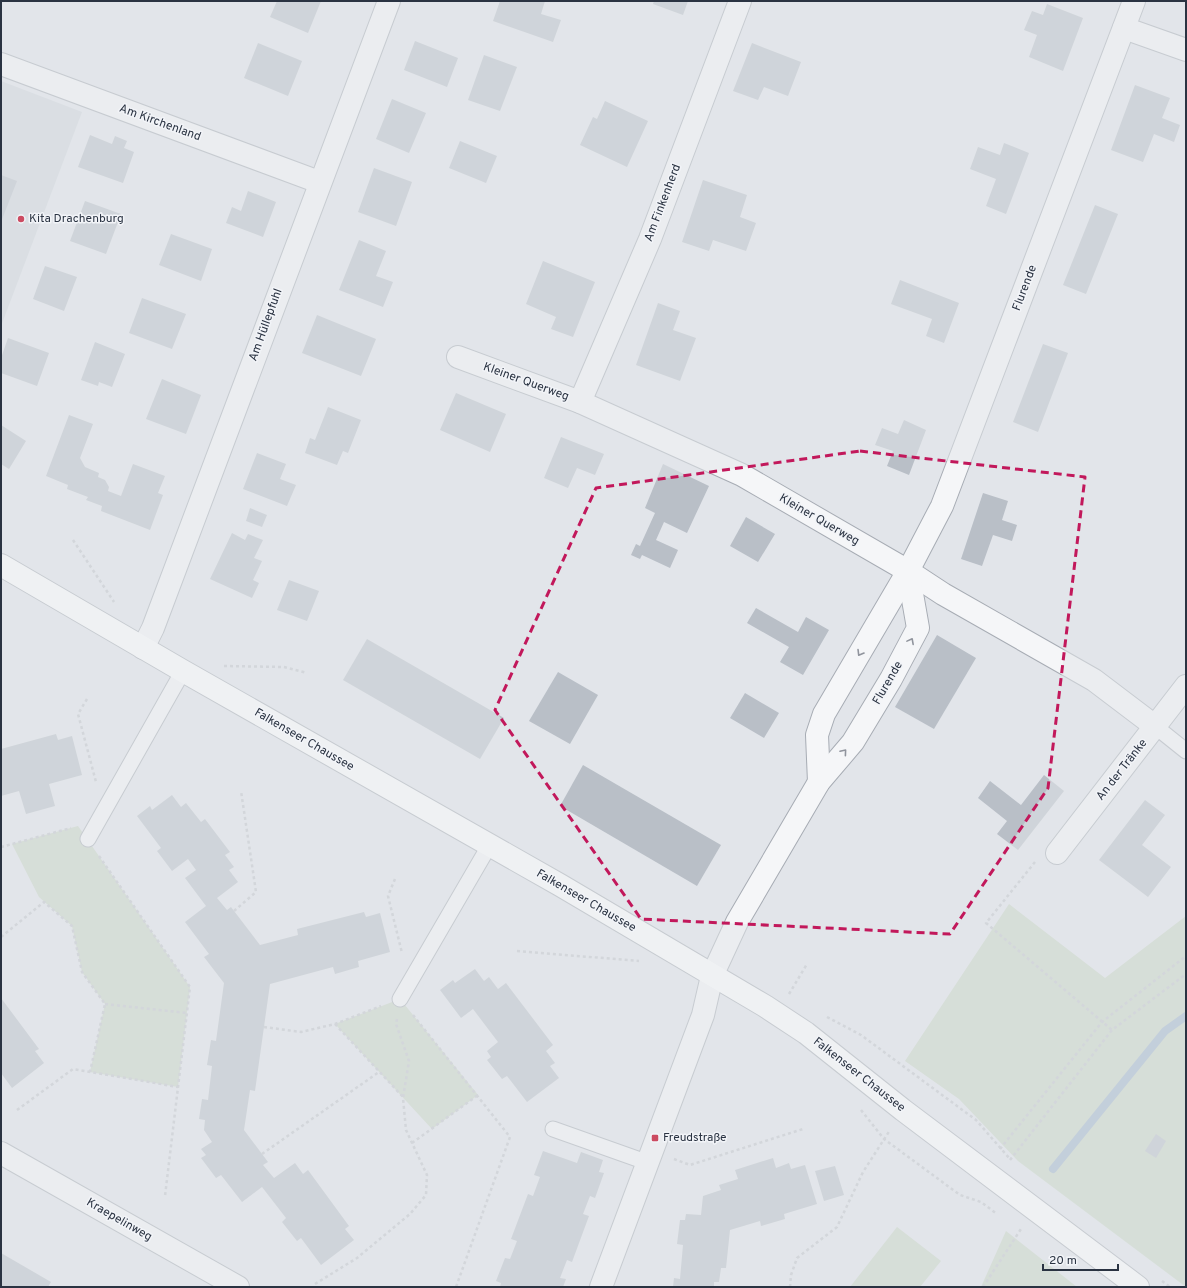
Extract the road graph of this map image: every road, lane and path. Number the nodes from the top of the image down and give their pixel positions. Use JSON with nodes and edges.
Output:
{"nodes":[{"id":1,"x":389,"y":1,"type":"edge"},
{"id":2,"x":740,"y":1,"type":"edge"},
{"id":3,"x":1134,"y":1,"type":"edge"},
{"id":4,"x":1124,"y":28,"type":"junction"},
{"id":5,"x":1186,"y":50,"type":"edge"},
{"id":6,"x":1,"y":64,"type":"edge"},
{"id":7,"x":319,"y":182,"type":"junction"},
{"id":8,"x":458,"y":357,"type":"dead end"},
{"id":9,"x":580,"y":402,"type":"junction"},
{"id":10,"x":73,"y":540,"type":"dead end"},
{"id":11,"x":1,"y":565,"type":"edge"},
{"id":12,"x":908,"y":571,"type":"junction"},
{"id":13,"x":118,"y":607,"type":"dead end"},
{"id":14,"x":143,"y":648,"type":"junction"},
{"id":15,"x":218,"y":666,"type":"dead end"},
{"id":16,"x":183,"y":671,"type":"junction"},
{"id":17,"x":307,"y":673,"type":"dead end"},
{"id":18,"x":1186,"y":686,"type":"edge"},
{"id":19,"x":86,"y":699,"type":"dead end"},
{"id":20,"x":1156,"y":727,"type":"junction"},
{"id":21,"x":1186,"y":751,"type":"edge"},
{"id":22,"x":819,"y":782,"type":"junction"},
{"id":23,"x":241,"y":790,"type":"dead end"},
{"id":24,"x":108,"y":803,"type":"junction"},
{"id":25,"x":98,"y":821,"type":"junction"},
{"id":26,"x":88,"y":839,"type":"joint"},
{"id":27,"x":489,"y":846,"type":"junction"},
{"id":28,"x":1,"y":847,"type":"edge"},
{"id":29,"x":1057,"y":854,"type":"joint"},
{"id":30,"x":395,"y":879,"type":"dead end"},
{"id":31,"x":234,"y":911,"type":"dead end"},
{"id":32,"x":1,"y":937,"type":"edge"},
{"id":33,"x":517,"y":951,"type":"dead end"},
{"id":34,"x":1186,"y":956,"type":"edge"},
{"id":35,"x":643,"y":962,"type":"dead end"},
{"id":36,"x":807,"y":964,"type":"dead end"},
{"id":37,"x":1186,"y":974,"type":"edge"},
{"id":38,"x":712,"y":976,"type":"junction"},
{"id":39,"x":414,"y":977,"type":"junction"},
{"id":40,"x":784,"y":994,"type":"dead end"},
{"id":41,"x":400,"y":999,"type":"junction"},
{"id":42,"x":105,"y":1004,"type":"junction"},
{"id":43,"x":187,"y":1013,"type":"junction"},
{"id":44,"x":821,"y":1014,"type":"dead end"},
{"id":45,"x":1102,"y":1022,"type":"junction"},
{"id":46,"x":335,"y":1024,"type":"junction"},
{"id":47,"x":264,"y":1027,"type":"dead end"},
{"id":48,"x":1112,"y":1030,"type":"junction"},
{"id":49,"x":90,"y":1072,"type":"junction"},
{"id":50,"x":379,"y":1072,"type":"junction"},
{"id":51,"x":178,"y":1087,"type":"junction"},
{"id":52,"x":478,"y":1095,"type":"junction"},
{"id":53,"x":403,"y":1098,"type":"junction"},
{"id":54,"x":861,"y":1109,"type":"dead end"},
{"id":55,"x":17,"y":1110,"type":"dead end"},
{"id":56,"x":903,"y":1110,"type":"junction"},
{"id":57,"x":553,"y":1129,"type":"dead end"},
{"id":58,"x":803,"y":1129,"type":"dead end"},
{"id":59,"x":884,"y":1139,"type":"junction"},
{"id":60,"x":412,"y":1144,"type":"junction"},
{"id":61,"x":1001,"y":1148,"type":"junction"},
{"id":62,"x":1,"y":1153,"type":"edge"},
{"id":63,"x":262,"y":1154,"type":"dead end"},
{"id":64,"x":648,"y":1156,"type":"junction"},
{"id":65,"x":1010,"y":1159,"type":"junction"},
{"id":66,"x":1015,"y":1164,"type":"dead end"},
{"id":67,"x":989,"y":1174,"type":"junction"},
{"id":68,"x":165,"y":1196,"type":"dead end"},
{"id":69,"x":1034,"y":1209,"type":"junction"},
{"id":70,"x":997,"y":1214,"type":"dead end"},
{"id":71,"x":1158,"y":1278,"type":"dead end"},
{"id":72,"x":315,"y":1284,"type":"dead end"},
{"id":73,"x":238,"y":1287,"type":"edge"},
{"id":74,"x":456,"y":1287,"type":"edge"},
{"id":75,"x":600,"y":1287,"type":"edge"},
{"id":76,"x":790,"y":1287,"type":"edge"},
{"id":77,"x":983,"y":1287,"type":"edge"},
{"id":78,"x":1138,"y":1287,"type":"edge"},
{"id":79,"x":1170,"y":1287,"type":"edge"}],
"edges":[{"from":1,"to":7,"type":"street","name":"Am Hüllepfuhl"},
{"from":2,"to":9,"type":"street","name":"Am Finkenherd"},
{"from":3,"to":4,"type":"street","name":"Flurende"},
{"from":4,"to":5,"type":"street"},
{"from":4,"to":12,"type":"street","name":"Flurende"},
{"from":6,"to":7,"type":"street","name":"Am Kirchenland"},
{"from":7,"to":14,"type":"street","name":"Am Hüllepfuhl"},
{"from":8,"to":9,"type":"street","name":"Kleiner Querweg"},
{"from":9,"to":12,"type":"street","name":"Kleiner Querweg"},
{"from":10,"to":13,"type":"path"},
{"from":11,"to":14,"type":"main road","name":"Falkenseer Chaussee"},
{"from":12,"to":20,"type":"street","name":"Kleiner Querweg"},
{"from":12,"to":22,"type":"street","name":"Flurende","one_way":true},
{"from":22,"to":12,"type":"street","name":"Flurende","one_way":true},
{"from":14,"to":16,"type":"main road","name":"Falkenseer Chaussee"},
{"from":15,"to":17,"type":"path"},
{"from":16,"to":24,"type":"lane"},
{"from":16,"to":27,"type":"main road","name":"Falkenseer Chaussee"},
{"from":18,"to":20,"type":"street","name":"An der Tränke"},
{"from":19,"to":24,"type":"path"},
{"from":20,"to":21,"type":"lane"},
{"from":20,"to":29,"type":"street","name":"An der Tränke"},
{"from":22,"to":38,"type":"street","name":"Flurende"},
{"from":23,"to":31,"type":"path"},
{"from":24,"to":25,"type":"lane"},
{"from":25,"to":26,"type":"lane"},
{"from":25,"to":28,"type":"path"},
{"from":26,"to":43,"type":"path"},
{"from":27,"to":38,"type":"main road","name":"Falkenseer Chaussee"},
{"from":27,"to":39,"type":"lane"},
{"from":29,"to":45,"type":"path"},
{"from":30,"to":39,"type":"path"},
{"from":32,"to":42,"type":"path"},
{"from":33,"to":35,"type":"path"},
{"from":34,"to":45,"type":"path"},
{"from":36,"to":40,"type":"path"},
{"from":37,"to":48,"type":"path"},
{"from":38,"to":56,"type":"main road","name":"Falkenseer Chaussee"},
{"from":38,"to":64,"type":"street"},
{"from":39,"to":41,"type":"lane"},
{"from":41,"to":46,"type":"path"},
{"from":41,"to":52,"type":"path"},
{"from":41,"to":53,"type":"path"},
{"from":42,"to":43,"type":"path"},
{"from":42,"to":49,"type":"path"},
{"from":43,"to":51,"type":"path"},
{"from":44,"to":61,"type":"path"},
{"from":45,"to":48,"type":"path"},
{"from":45,"to":61,"type":"path"},
{"from":46,"to":47,"type":"path"},
{"from":46,"to":50,"type":"path"},
{"from":48,"to":65,"type":"path"},
{"from":49,"to":51,"type":"path"},
{"from":49,"to":55,"type":"path"},
{"from":50,"to":53,"type":"path"},
{"from":50,"to":63,"type":"path"},
{"from":51,"to":68,"type":"path"},
{"from":52,"to":60,"type":"path"},
{"from":52,"to":74,"type":"path"},
{"from":53,"to":60,"type":"path"},
{"from":54,"to":59,"type":"path"},
{"from":56,"to":59,"type":"path"},
{"from":56,"to":67,"type":"main road","name":"Falkenseer Chaussee"},
{"from":57,"to":64,"type":"lane"},
{"from":58,"to":64,"type":"path"},
{"from":59,"to":70,"type":"path"},
{"from":59,"to":76,"type":"path"},
{"from":60,"to":72,"type":"path"},
{"from":61,"to":65,"type":"path"},
{"from":61,"to":67,"type":"path"},
{"from":62,"to":73,"type":"street","name":"Kraepelinweg"},
{"from":64,"to":75,"type":"street"},
{"from":65,"to":66,"type":"path"},
{"from":65,"to":67,"type":"path"},
{"from":67,"to":69,"type":"main road","name":"Falkenseer Chaussee"},
{"from":69,"to":77,"type":"path"},
{"from":69,"to":78,"type":"main road","name":"Falkenseer Chaussee"},
{"from":71,"to":79,"type":"path"}]}
